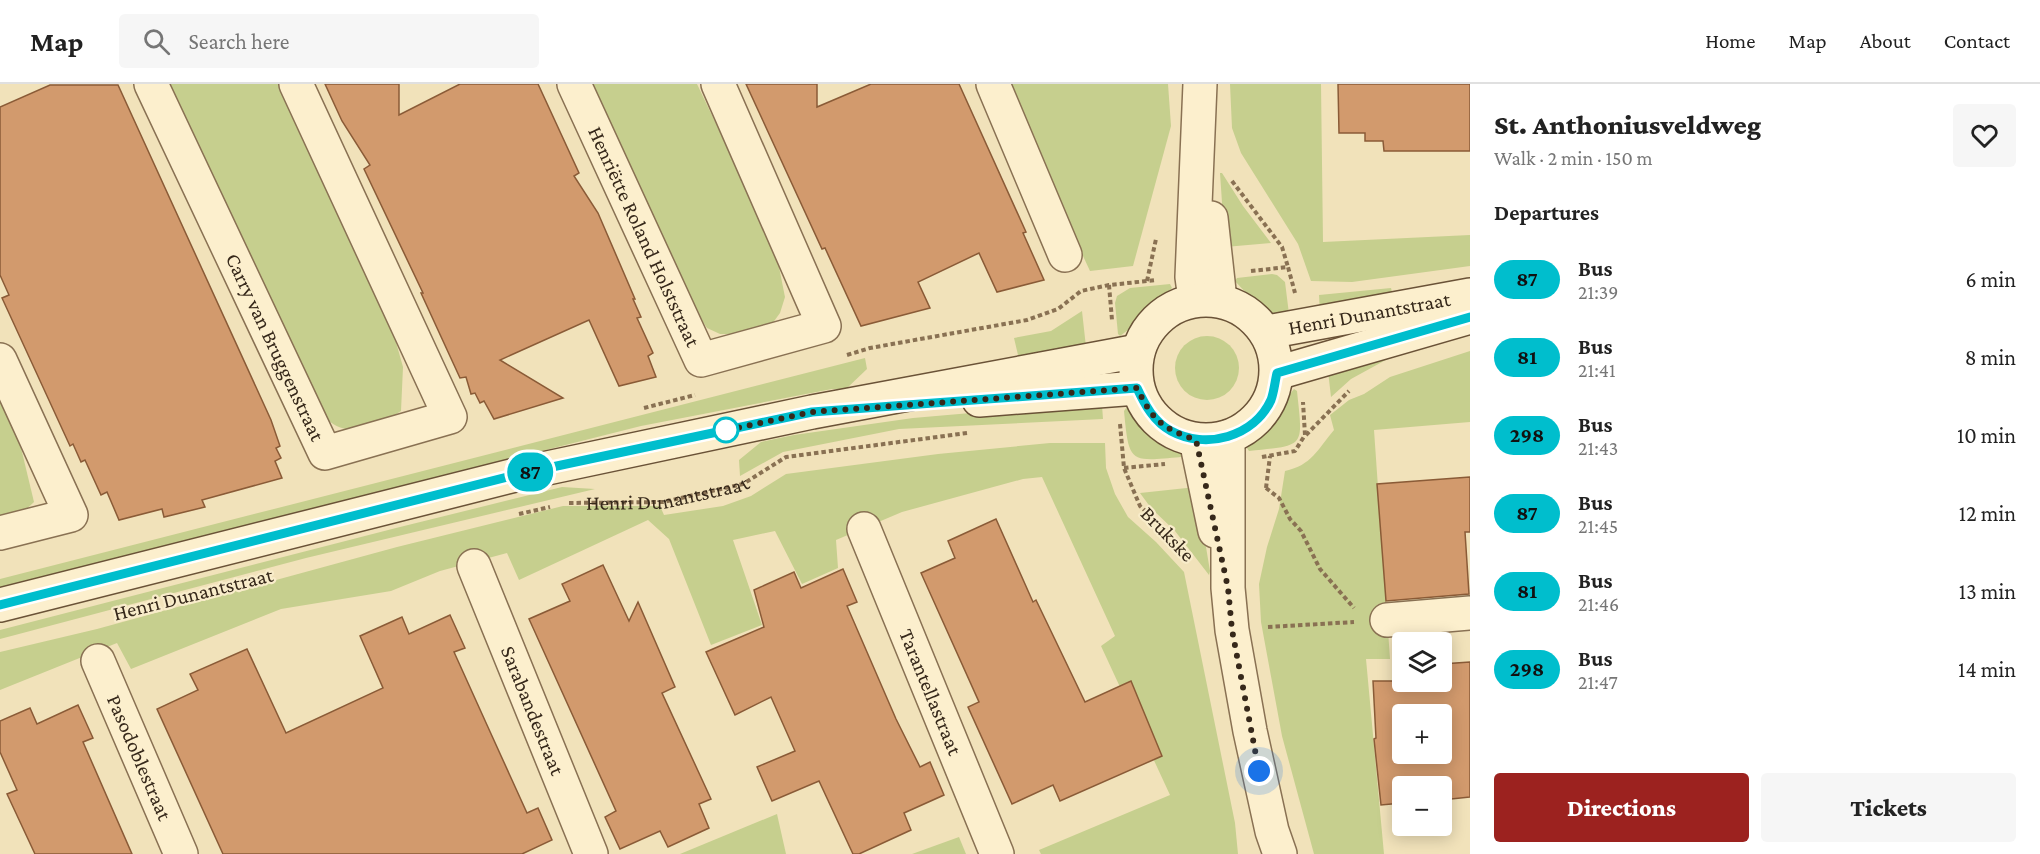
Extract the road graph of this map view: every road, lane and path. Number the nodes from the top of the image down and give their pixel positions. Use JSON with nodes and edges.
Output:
{"nodes":[{"id":1,"x":151,"y":84,"type":"edge"},
{"id":2,"x":296,"y":84,"type":"edge"},
{"id":3,"x":574,"y":84,"type":"edge"},
{"id":4,"x":718,"y":84,"type":"edge"},
{"id":5,"x":993,"y":84,"type":"edge"},
{"id":6,"x":1200,"y":94,"type":"edge"},
{"id":7,"x":1230,"y":178,"type":"dead end"},
{"id":8,"x":1065,"y":255,"type":"dead end"},
{"id":9,"x":1288,"y":267,"type":"dead end"},
{"id":10,"x":1081,"y":291,"type":"dead end"},
{"id":11,"x":1470,"y":295,"type":"edge"},
{"id":12,"x":1207,"y":300,"type":"junction"},
{"id":13,"x":1470,"y":317,"type":"edge"},
{"id":14,"x":1267,"y":332,"type":"junction"},
{"id":15,"x":870,"y":348,"type":"dead end"},
{"id":16,"x":1138,"y":351,"type":"junction"},
{"id":17,"x":0,"y":360,"type":"edge"},
{"id":18,"x":1277,"y":373,"type":"junction"},
{"id":19,"x":1137,"y":388,"type":"junction"},
{"id":20,"x":812,"y":412,"type":"junction"},
{"id":21,"x":1109,"y":428,"type":"dead end"},
{"id":22,"x":975,"y":433,"type":"dead end"},
{"id":23,"x":1228,"y":437,"type":"junction"},
{"id":24,"x":1196,"y":440,"type":"junction"},
{"id":25,"x":1266,"y":488,"type":"dead end"},
{"id":26,"x":561,"y":504,"type":"dead end"},
{"id":27,"x":551,"y":507,"type":"dead end"},
{"id":28,"x":510,"y":516,"type":"dead end"},
{"id":29,"x":864,"y":529,"type":"dead end"},
{"id":30,"x":0,"y":533,"type":"edge"},
{"id":31,"x":1182,"y":546,"type":"dead end"},
{"id":32,"x":474,"y":566,"type":"dead end"},
{"id":33,"x":1228,"y":588,"type":"junction"},
{"id":34,"x":0,"y":605,"type":"edge"},
{"id":35,"x":1470,"y":613,"type":"edge"},
{"id":36,"x":1387,"y":620,"type":"junction"},
{"id":37,"x":1232,"y":630,"type":"junction"},
{"id":38,"x":98,"y":660,"type":"dead end"},
{"id":39,"x":181,"y":854,"type":"edge"},
{"id":40,"x":591,"y":854,"type":"edge"},
{"id":41,"x":997,"y":854,"type":"edge"},
{"id":42,"x":1280,"y":854,"type":"edge"}],
"edges":[{"from":1,"to":2,"type":"street","name":"Carry van Bruggenstraat"},
{"from":3,"to":4,"type":"street","name":"Henriëtte Roland Holststraat"},
{"from":5,"to":8,"type":"street"},
{"from":6,"to":12,"type":"street"},
{"from":7,"to":9,"type":"path"},
{"from":10,"to":15,"type":"path"},
{"from":11,"to":14,"type":"street","name":"Henri Dunantstraat"},
{"from":12,"to":14,"type":"street"},
{"from":12,"to":16,"type":"street"},
{"from":13,"to":18,"type":"street","name":"Henri Dunantstraat"},
{"from":14,"to":18,"type":"street"},
{"from":16,"to":19,"type":"street"},
{"from":16,"to":20,"type":"street","name":"Henri Dunantstraat"},
{"from":17,"to":30,"type":"street"},
{"from":18,"to":23,"type":"street"},
{"from":19,"to":20,"type":"street","name":"Henri Dunantstraat"},
{"from":19,"to":24,"type":"street"},
{"from":20,"to":34,"type":"street","name":"Henri Dunantstraat"},
{"from":21,"to":31,"type":"path","name":"Brukske"},
{"from":22,"to":26,"type":"path","name":"Henri Dunantstraat"},
{"from":23,"to":24,"type":"street"},
{"from":23,"to":33,"type":"street","name":"Brukske"},
{"from":24,"to":33,"type":"street","name":"Brukske"},
{"from":25,"to":36,"type":"path"},
{"from":27,"to":28,"type":"path"},
{"from":29,"to":41,"type":"street","name":"Tarantellastraat"},
{"from":32,"to":40,"type":"street","name":"Sarabandestraat"},
{"from":33,"to":37,"type":"street","name":"Brukske"},
{"from":35,"to":36,"type":"street"},
{"from":36,"to":37,"type":"path"},
{"from":37,"to":42,"type":"street","name":"Brukske"},
{"from":38,"to":39,"type":"street","name":"Pasodoblestraat"}]}
